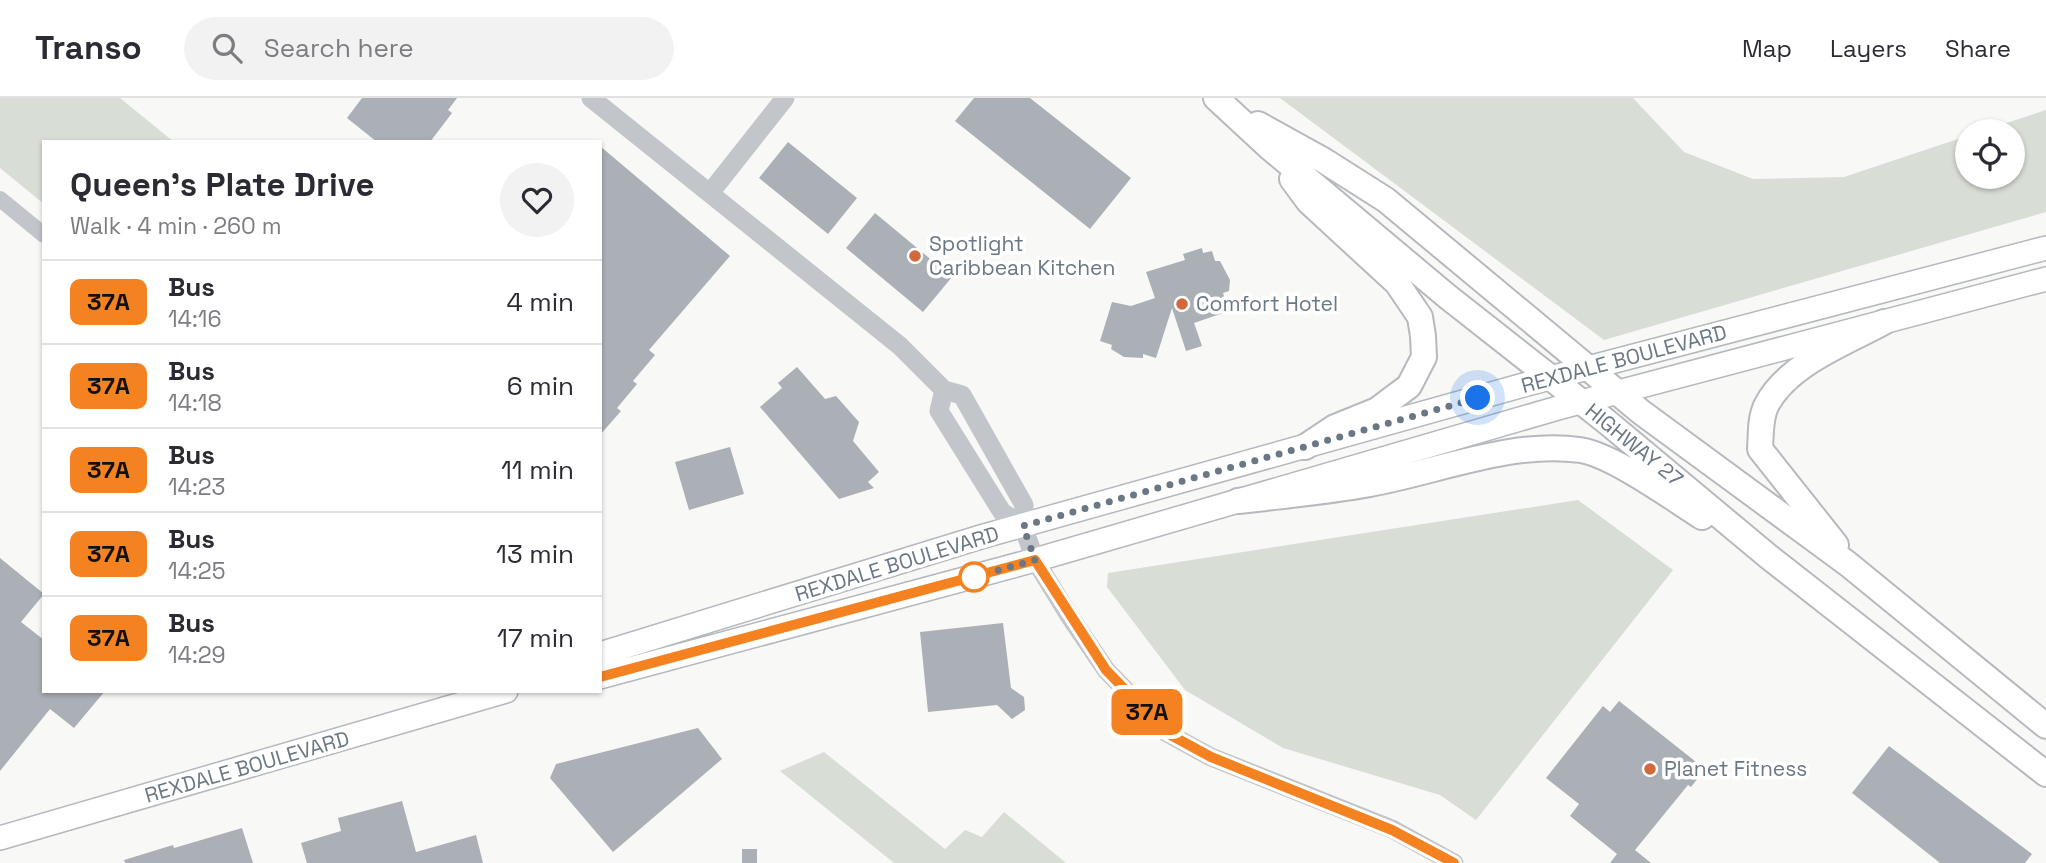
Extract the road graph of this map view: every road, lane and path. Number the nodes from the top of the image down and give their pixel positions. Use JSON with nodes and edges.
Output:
{"nodes":[{"id":1,"x":591,"y":98,"type":"edge"},
{"id":2,"x":785,"y":98,"type":"edge"},
{"id":3,"x":1222,"y":103,"type":"edge"},
{"id":4,"x":1269,"y":148,"type":"junction"},
{"id":5,"x":710,"y":193,"type":"junction"},
{"id":6,"x":0,"y":199,"type":"edge"},
{"id":7,"x":42,"y":233,"type":"edge"},
{"id":8,"x":2046,"y":248,"type":"edge"},
{"id":9,"x":2046,"y":279,"type":"edge"},
{"id":10,"x":1884,"y":322,"type":"junction"},
{"id":11,"x":1587,"y":369,"type":"junction"},
{"id":12,"x":1550,"y":379,"type":"junction"},
{"id":13,"x":944,"y":390,"type":"junction"},
{"id":14,"x":1618,"y":393,"type":"junction"},
{"id":15,"x":1582,"y":402,"type":"junction"},
{"id":16,"x":1306,"y":447,"type":"junction"},
{"id":17,"x":1238,"y":501,"type":"junction"},
{"id":18,"x":1023,"y":526,"type":"junction"},
{"id":19,"x":1769,"y":556,"type":"junction"},
{"id":20,"x":1035,"y":560,"type":"junction"},
{"id":21,"x":1848,"y":564,"type":"junction"},
{"id":22,"x":602,"y":653,"type":"edge"},
{"id":23,"x":602,"y":676,"type":"edge"},
{"id":24,"x":498,"y":693,"type":"edge"},
{"id":25,"x":2046,"y":726,"type":"edge"},
{"id":26,"x":2046,"y":774,"type":"edge"},
{"id":27,"x":0,"y":838,"type":"edge"},
{"id":28,"x":1454,"y":863,"type":"edge"}],
"edges":[{"from":1,"to":5,"type":"street"},
{"from":2,"to":5,"type":"street"},
{"from":3,"to":4,"type":"main road","name":"HIGHWAY 27"},
{"from":3,"to":11,"type":"main road","name":"HIGHWAY 27"},
{"from":4,"to":12,"type":"main road","name":"HIGHWAY 27"},
{"from":4,"to":16,"type":"main road"},
{"from":5,"to":13,"type":"street"},
{"from":6,"to":7,"type":"street"},
{"from":8,"to":11,"type":"main road","name":"REXDALE BOULEVARD"},
{"from":9,"to":10,"type":"main road","name":"REXDALE BOULEVARD"},
{"from":10,"to":14,"type":"main road","name":"REXDALE BOULEVARD"},
{"from":10,"to":21,"type":"main road"},
{"from":11,"to":12,"type":"main road","name":"REXDALE BOULEVARD"},
{"from":11,"to":14,"type":"main road","name":"HIGHWAY 27"},
{"from":12,"to":15,"type":"main road","name":"HIGHWAY 27"},
{"from":12,"to":16,"type":"main road","name":"REXDALE BOULEVARD"},
{"from":13,"to":18,"type":"street"},
{"from":13,"to":18,"type":"street"},
{"from":14,"to":15,"type":"main road","name":"REXDALE BOULEVARD"},
{"from":14,"to":21,"type":"main road","name":"HIGHWAY 27"},
{"from":15,"to":17,"type":"main road","name":"REXDALE BOULEVARD"},
{"from":15,"to":19,"type":"main road","name":"HIGHWAY 27"},
{"from":16,"to":18,"type":"main road","name":"REXDALE BOULEVARD"},
{"from":17,"to":19,"type":"main road"},
{"from":17,"to":20,"type":"main road","name":"REXDALE BOULEVARD"},
{"from":18,"to":20,"type":"street"},
{"from":18,"to":22,"type":"main road","name":"REXDALE BOULEVARD"},
{"from":19,"to":26,"type":"main road","name":"HIGHWAY 27"},
{"from":20,"to":23,"type":"main road","name":"REXDALE BOULEVARD"},
{"from":20,"to":28,"type":"street"},
{"from":21,"to":25,"type":"main road","name":"HIGHWAY 27"},
{"from":24,"to":27,"type":"main road","name":"REXDALE BOULEVARD"}]}
